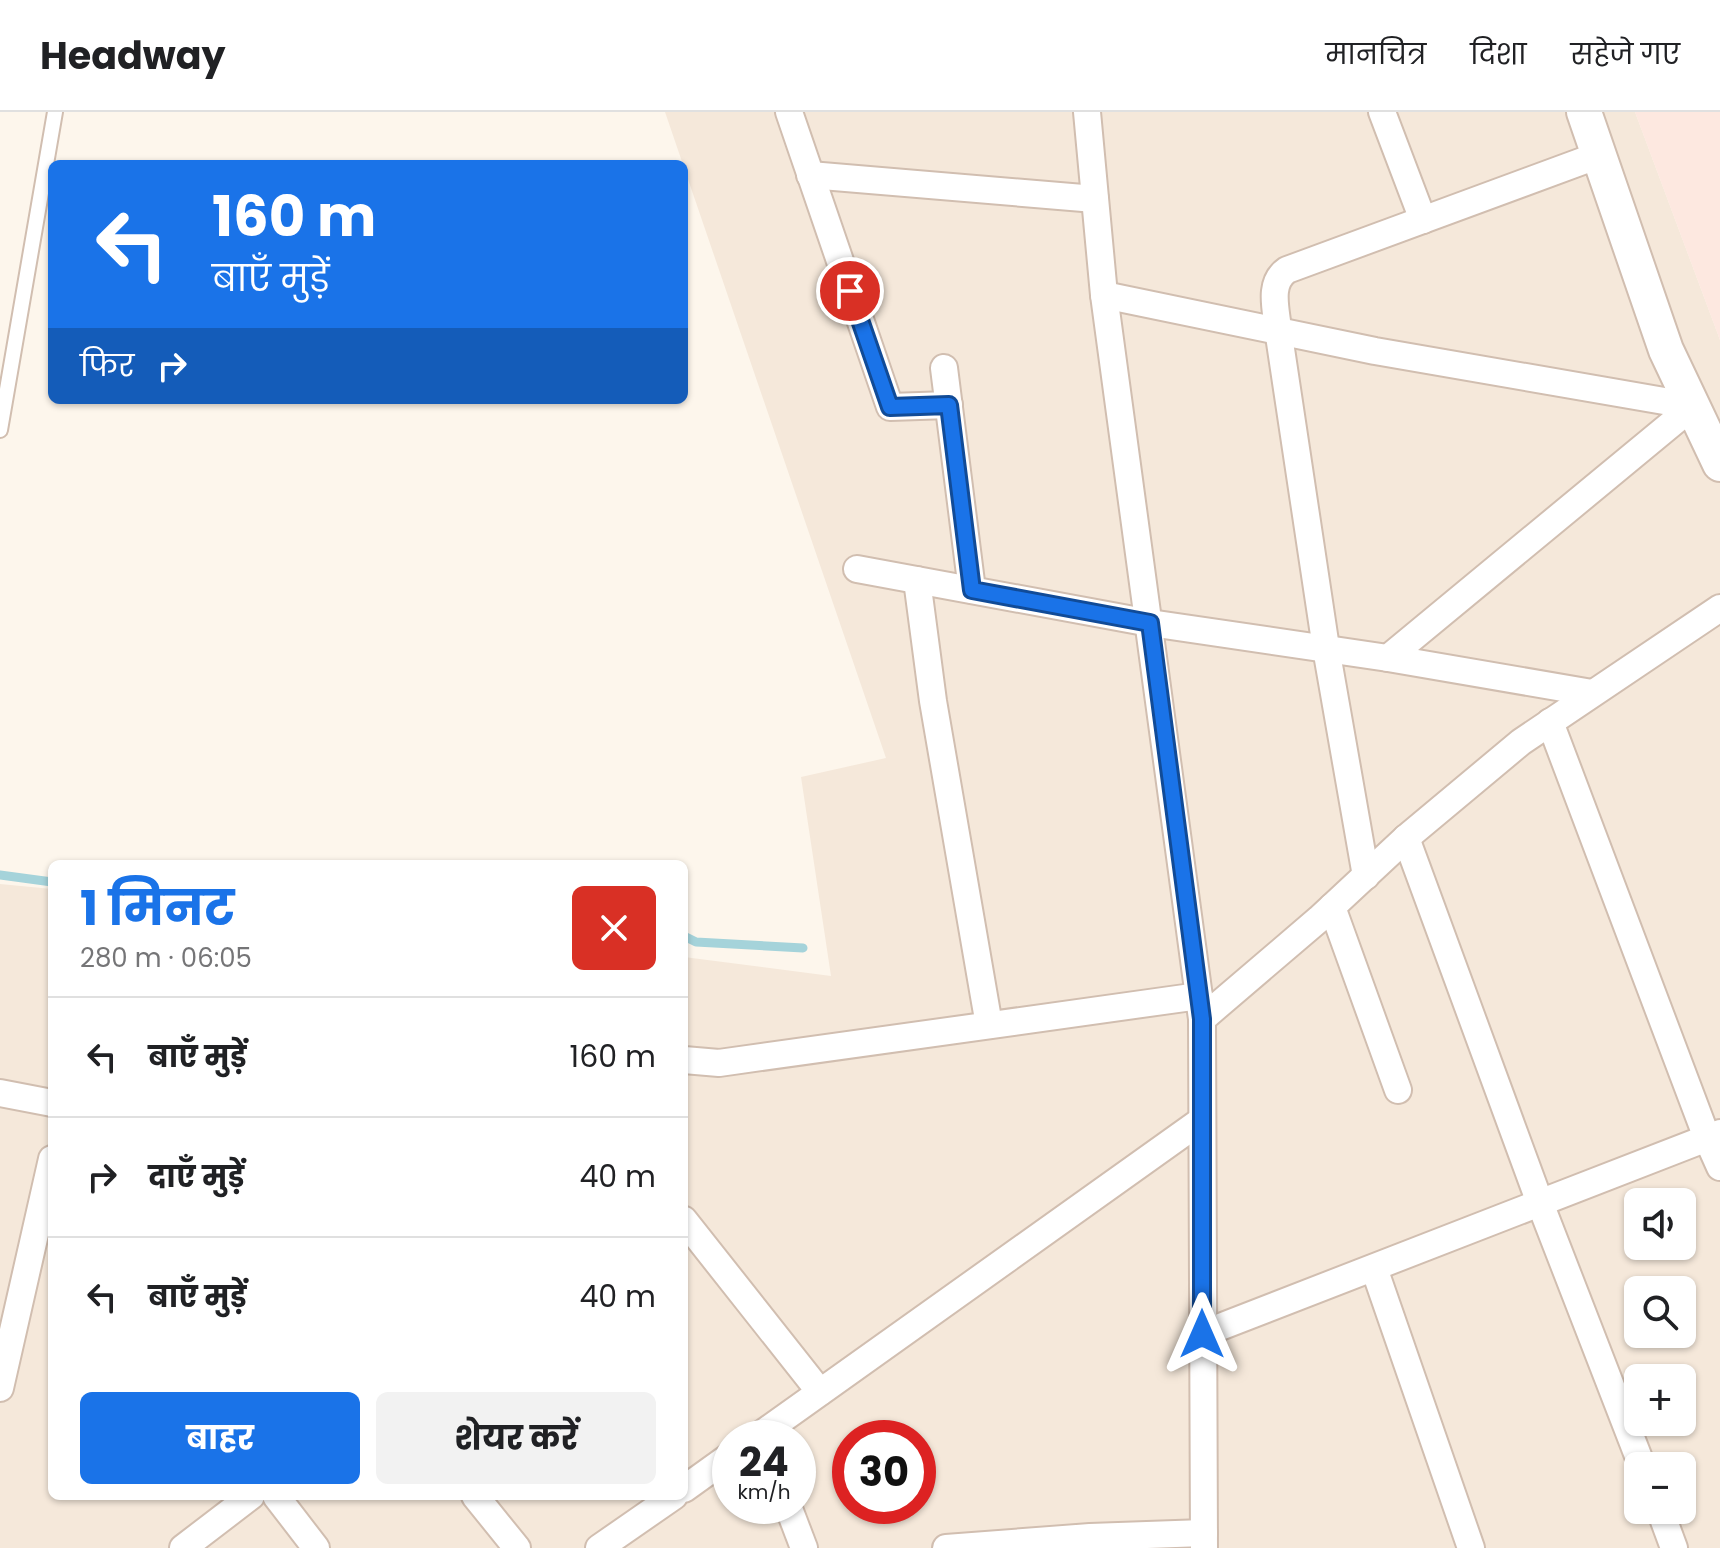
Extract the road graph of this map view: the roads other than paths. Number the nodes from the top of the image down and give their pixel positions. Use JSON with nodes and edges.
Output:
{"nodes":[{"id":1,"x":55,"y":112,"type":"edge"},
{"id":2,"x":789,"y":112,"type":"edge"},
{"id":3,"x":1087,"y":112,"type":"edge"},
{"id":4,"x":1382,"y":112,"type":"edge"},
{"id":5,"x":1584,"y":112,"type":"edge"},
{"id":6,"x":1599,"y":155,"type":"junction"},
{"id":7,"x":49,"y":160,"type":"edge"},
{"id":8,"x":48,"y":166,"type":"edge"},
{"id":9,"x":810,"y":175,"type":"junction"},
{"id":10,"x":1095,"y":199,"type":"junction"},
{"id":11,"x":1423,"y":220,"type":"junction"},
{"id":12,"x":1104,"y":295,"type":"junction"},
{"id":13,"x":1278,"y":329,"type":"junction"},
{"id":14,"x":944,"y":368,"type":"dead end"},
{"id":15,"x":949,"y":405,"type":"junction"},
{"id":16,"x":1693,"y":406,"type":"junction"},
{"id":17,"x":0,"y":430,"type":"edge"},
{"id":18,"x":1720,"y":464,"type":"edge"},
{"id":19,"x":857,"y":569,"type":"dead end"},
{"id":20,"x":917,"y":580,"type":"junction"},
{"id":21,"x":972,"y":590,"type":"junction"},
{"id":22,"x":1720,"y":608,"type":"edge"},
{"id":23,"x":1150,"y":623,"type":"junction"},
{"id":24,"x":1326,"y":648,"type":"junction"},
{"id":25,"x":1388,"y":658,"type":"junction"},
{"id":26,"x":1592,"y":693,"type":"junction"},
{"id":27,"x":1550,"y":722,"type":"junction"},
{"id":28,"x":1406,"y":838,"type":"junction"},
{"id":29,"x":1366,"y":876,"type":"junction"},
{"id":30,"x":1332,"y":907,"type":"junction"},
{"id":31,"x":1201,"y":1008,"type":"junction"},
{"id":32,"x":989,"y":1025,"type":"junction"},
{"id":33,"x":688,"y":1060,"type":"edge"},
{"id":34,"x":1398,"y":1090,"type":"dead end"},
{"id":35,"x":0,"y":1093,"type":"edge"},
{"id":36,"x":48,"y":1102,"type":"edge"},
{"id":37,"x":1202,"y":1120,"type":"junction"},
{"id":38,"x":1713,"y":1135,"type":"edge"},
{"id":39,"x":1720,"y":1167,"type":"edge"},
{"id":40,"x":48,"y":1177,"type":"edge"},
{"id":41,"x":1540,"y":1203,"type":"junction"},
{"id":42,"x":688,"y":1225,"type":"edge"},
{"id":43,"x":1374,"y":1268,"type":"junction"},
{"id":44,"x":1202,"y":1334,"type":"junction"},
{"id":45,"x":0,"y":1388,"type":"edge"},
{"id":46,"x":820,"y":1392,"type":"junction"},
{"id":47,"x":783,"y":1420,"type":"edge"},
{"id":48,"x":1637,"y":1452,"type":"edge"},
{"id":49,"x":712,"y":1469,"type":"edge"},
{"id":50,"x":688,"y":1485,"type":"edge"},
{"id":51,"x":246,"y":1500,"type":"edge"},
{"id":52,"x":279,"y":1500,"type":"edge"},
{"id":53,"x":478,"y":1500,"type":"edge"},
{"id":54,"x":668,"y":1500,"type":"edge"},
{"id":55,"x":795,"y":1524,"type":"edge"},
{"id":56,"x":1665,"y":1524,"type":"edge"},
{"id":57,"x":1204,"y":1540,"type":"edge"},
{"id":58,"x":183,"y":1548,"type":"edge"},
{"id":59,"x":316,"y":1548,"type":"edge"},
{"id":60,"x":517,"y":1548,"type":"edge"},
{"id":61,"x":599,"y":1548,"type":"edge"},
{"id":62,"x":804,"y":1548,"type":"edge"},
{"id":63,"x":946,"y":1548,"type":"edge"},
{"id":64,"x":1471,"y":1548,"type":"edge"},
{"id":65,"x":1674,"y":1548,"type":"edge"}],
"edges":[{"from":1,"to":7,"type":"lane"},
{"from":2,"to":9,"type":"street"},
{"from":3,"to":10,"type":"street"},
{"from":4,"to":11,"type":"street"},
{"from":5,"to":6,"type":"street"},
{"from":6,"to":11,"type":"street"},
{"from":6,"to":16,"type":"street"},
{"from":8,"to":17,"type":"lane"},
{"from":9,"to":10,"type":"street"},
{"from":9,"to":15,"type":"street"},
{"from":10,"to":12,"type":"street"},
{"from":11,"to":13,"type":"street"},
{"from":12,"to":13,"type":"street"},
{"from":12,"to":23,"type":"street"},
{"from":13,"to":16,"type":"street"},
{"from":13,"to":24,"type":"street"},
{"from":14,"to":15,"type":"street"},
{"from":15,"to":21,"type":"street"},
{"from":16,"to":18,"type":"street"},
{"from":16,"to":25,"type":"street"},
{"from":19,"to":20,"type":"street"},
{"from":20,"to":21,"type":"street"},
{"from":20,"to":32,"type":"street"},
{"from":21,"to":23,"type":"street"},
{"from":22,"to":26,"type":"street"},
{"from":23,"to":24,"type":"street"},
{"from":23,"to":31,"type":"street"},
{"from":24,"to":25,"type":"street"},
{"from":24,"to":29,"type":"street"},
{"from":25,"to":26,"type":"street"},
{"from":26,"to":27,"type":"street"},
{"from":27,"to":28,"type":"street"},
{"from":27,"to":38,"type":"street"},
{"from":28,"to":29,"type":"street"},
{"from":28,"to":41,"type":"street"},
{"from":29,"to":30,"type":"street"},
{"from":30,"to":31,"type":"street"},
{"from":30,"to":34,"type":"street"},
{"from":31,"to":32,"type":"street"},
{"from":31,"to":37,"type":"street"},
{"from":32,"to":33,"type":"street"},
{"from":35,"to":36,"type":"street"},
{"from":37,"to":44,"type":"street"},
{"from":37,"to":46,"type":"street"},
{"from":38,"to":39,"type":"street"},
{"from":38,"to":41,"type":"street"},
{"from":40,"to":45,"type":"street"},
{"from":41,"to":43,"type":"street"},
{"from":41,"to":48,"type":"street"},
{"from":42,"to":46,"type":"street"},
{"from":43,"to":44,"type":"street"},
{"from":43,"to":64,"type":"street"},
{"from":44,"to":57,"type":"street"},
{"from":46,"to":47,"type":"street"},
{"from":49,"to":50,"type":"street"},
{"from":51,"to":58,"type":"street"},
{"from":52,"to":59,"type":"street"},
{"from":53,"to":60,"type":"street"},
{"from":54,"to":61,"type":"street"},
{"from":55,"to":62,"type":"street"},
{"from":56,"to":65,"type":"street"},
{"from":57,"to":63,"type":"street"}]}
